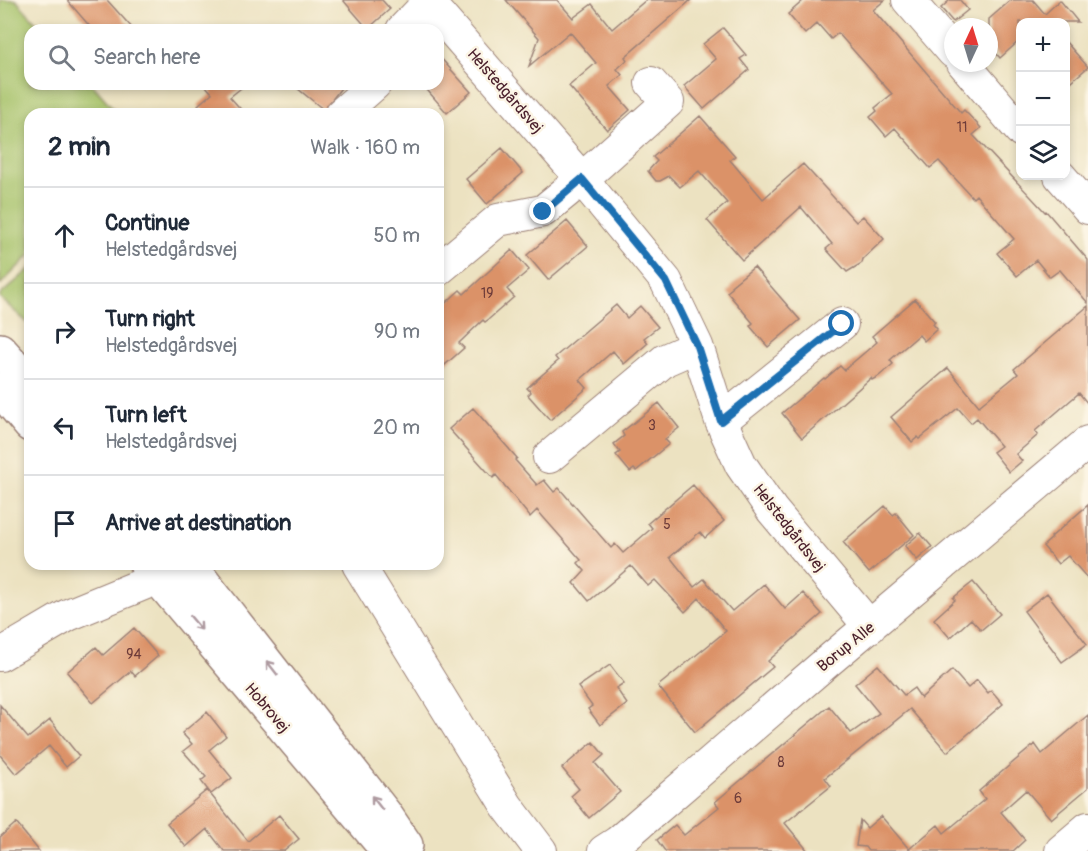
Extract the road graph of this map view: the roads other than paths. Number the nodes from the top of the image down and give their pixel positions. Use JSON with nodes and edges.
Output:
{"nodes":[{"id":1,"x":908,"y":0,"type":"edge"},
{"id":2,"x":428,"y":1,"type":"edge"},
{"id":3,"x":407,"y":24,"type":"edge"},
{"id":4,"x":944,"y":42,"type":"edge"},
{"id":5,"x":971,"y":72,"type":"edge"},
{"id":6,"x":651,"y":83,"type":"dead end"},
{"id":7,"x":368,"y":90,"type":"edge"},
{"id":8,"x":348,"y":108,"type":"edge"},
{"id":9,"x":1017,"y":126,"type":"edge"},
{"id":10,"x":582,"y":179,"type":"junction"},
{"id":11,"x":1064,"y":180,"type":"edge"},
{"id":12,"x":1088,"y":208,"type":"edge"},
{"id":13,"x":444,"y":265,"type":"edge"},
{"id":14,"x":842,"y":324,"type":"dead end"},
{"id":15,"x":697,"y":346,"type":"junction"},
{"id":16,"x":0,"y":350,"type":"edge"},
{"id":17,"x":24,"y":376,"type":"edge"},
{"id":18,"x":0,"y":389,"type":"edge"},
{"id":19,"x":24,"y":418,"type":"edge"},
{"id":20,"x":721,"y":421,"type":"junction"},
{"id":21,"x":1088,"y":442,"type":"edge"},
{"id":22,"x":549,"y":457,"type":"dead end"},
{"id":23,"x":145,"y":570,"type":"edge"},
{"id":24,"x":148,"y":570,"type":"edge"},
{"id":25,"x":196,"y":570,"type":"edge"},
{"id":26,"x":362,"y":570,"type":"edge"},
{"id":27,"x":870,"y":627,"type":"junction"},
{"id":28,"x":0,"y":655,"type":"edge"},
{"id":29,"x":1088,"y":828,"type":"edge"},
{"id":30,"x":616,"y":848,"type":"edge"},
{"id":31,"x":388,"y":851,"type":"edge"},
{"id":32,"x":411,"y":851,"type":"edge"},
{"id":33,"x":541,"y":851,"type":"edge"},
{"id":34,"x":1061,"y":851,"type":"edge"}],
"edges":[{"from":1,"to":4,"type":"street"},
{"from":2,"to":3,"type":"street","name":"Helstedgårdsvej"},
{"from":2,"to":10,"type":"street","name":"Helstedgårdsvej"},
{"from":5,"to":9,"type":"street"},
{"from":6,"to":10,"type":"street"},
{"from":7,"to":8,"type":"street"},
{"from":10,"to":13,"type":"street"},
{"from":10,"to":15,"type":"street","name":"Helstedgårdsvej"},
{"from":11,"to":12,"type":"street"},
{"from":14,"to":20,"type":"street"},
{"from":15,"to":20,"type":"street","name":"Helstedgårdsvej"},
{"from":15,"to":22,"type":"street"},
{"from":16,"to":17,"type":"main road"},
{"from":18,"to":19,"type":"main road"},
{"from":20,"to":27,"type":"street","name":"Helstedgårdsvej"},
{"from":21,"to":27,"type":"street","name":"Borup Alle"},
{"from":23,"to":28,"type":"street"},
{"from":24,"to":31,"type":"main road","name":"Hobrovej","one_way":true},
{"from":32,"to":25,"type":"main road","name":"Hobrovej","one_way":true},
{"from":26,"to":33,"type":"street"},
{"from":27,"to":30,"type":"street","name":"Borup Alle"},
{"from":29,"to":34,"type":"street"}]}
